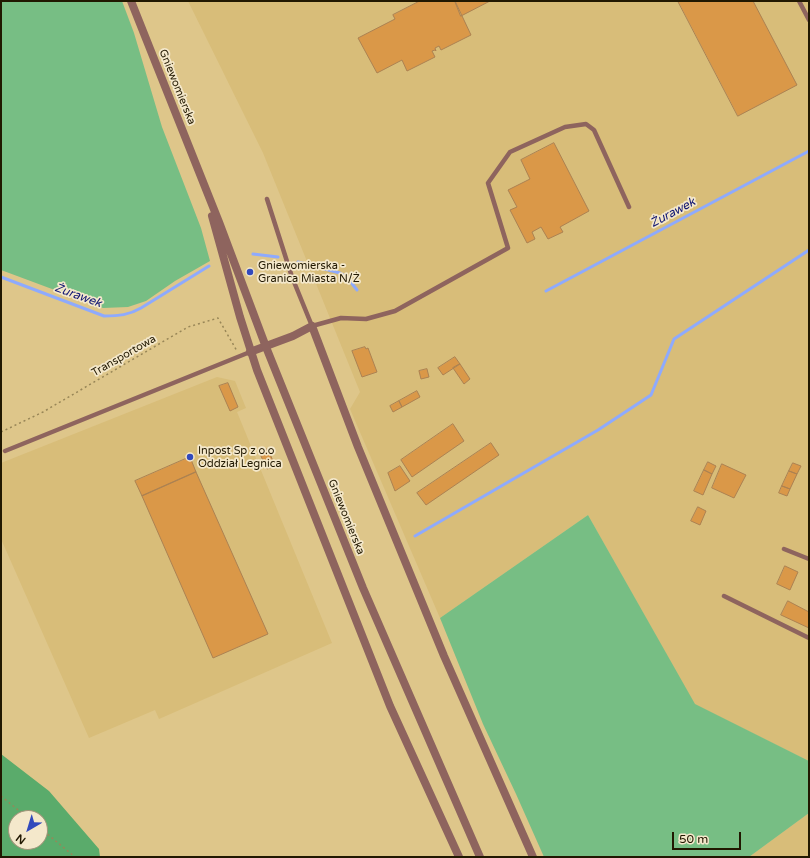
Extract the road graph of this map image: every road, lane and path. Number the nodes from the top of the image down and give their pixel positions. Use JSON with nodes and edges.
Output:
{"nodes":[{"id":1,"x":131,"y":1,"type":"edge"},
{"id":2,"x":799,"y":1,"type":"edge"},
{"id":3,"x":809,"y":20,"type":"edge"},
{"id":4,"x":202,"y":181,"type":"junction"},
{"id":5,"x":267,"y":199,"type":"dead end"},
{"id":6,"x":629,"y":207,"type":"dead end"},
{"id":7,"x":312,"y":326,"type":"junction"},
{"id":8,"x":266,"y":347,"type":"junction"},
{"id":9,"x":250,"y":352,"type":"junction"},
{"id":10,"x":240,"y":356,"type":"junction"},
{"id":11,"x":1,"y":432,"type":"edge"},
{"id":12,"x":5,"y":451,"type":"dead end"},
{"id":13,"x":784,"y":549,"type":"dead end"},
{"id":14,"x":809,"y":559,"type":"edge"},
{"id":15,"x":724,"y":596,"type":"dead end"},
{"id":16,"x":809,"y":638,"type":"edge"},
{"id":17,"x":1,"y":796,"type":"edge"},
{"id":18,"x":18,"y":810,"type":"edge"},
{"id":19,"x":48,"y":835,"type":"edge"},
{"id":20,"x":75,"y":857,"type":"edge"},
{"id":21,"x":459,"y":857,"type":"edge"},
{"id":22,"x":480,"y":857,"type":"edge"},
{"id":23,"x":533,"y":857,"type":"edge"}],
"edges":[{"from":1,"to":4,"type":"street","name":"Gniewomierska"},
{"from":2,"to":3,"type":"lane"},
{"from":4,"to":8,"type":"street","name":"Gniewomierska"},
{"from":4,"to":9,"type":"street","name":"Gniewomierska"},
{"from":5,"to":7,"type":"lane"},
{"from":6,"to":7,"type":"lane"},
{"from":7,"to":8,"type":"street"},
{"from":7,"to":23,"type":"street"},
{"from":8,"to":9,"type":"street"},
{"from":8,"to":22,"type":"street","name":"Gniewomierska"},
{"from":9,"to":10,"type":"lane"},
{"from":9,"to":21,"type":"street","name":"Gniewomierska"},
{"from":10,"to":11,"type":"path","name":"Transportowa"},
{"from":10,"to":12,"type":"lane"},
{"from":13,"to":14,"type":"lane"},
{"from":15,"to":16,"type":"lane"},
{"from":17,"to":18,"type":"path"},
{"from":19,"to":20,"type":"path"}]}
